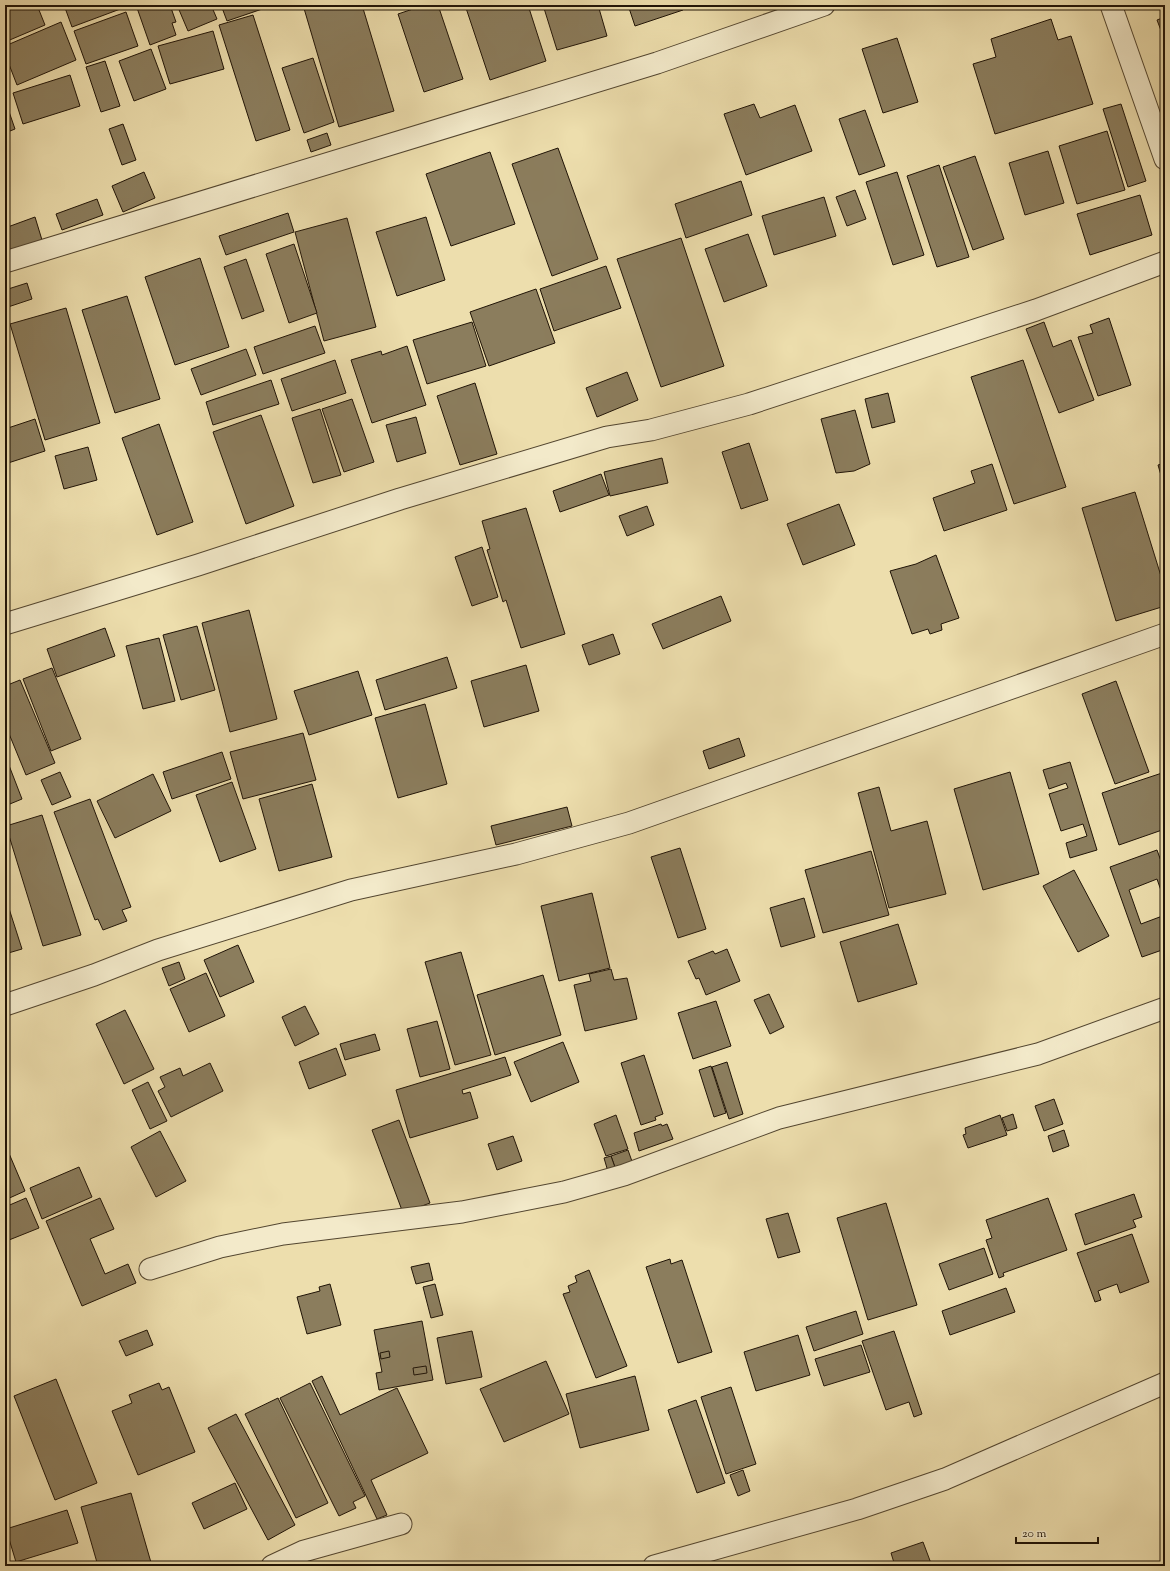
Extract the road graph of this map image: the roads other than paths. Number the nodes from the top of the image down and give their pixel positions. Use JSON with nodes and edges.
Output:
{"nodes":[{"id":1,"x":824,"y":5,"type":"edge"},
{"id":2,"x":1111,"y":5,"type":"edge"},
{"id":3,"x":1165,"y":159,"type":"edge"},
{"id":4,"x":5,"y":262,"type":"edge"},
{"id":5,"x":1165,"y":262,"type":"edge"},
{"id":6,"x":5,"y":624,"type":"edge"},
{"id":7,"x":1165,"y":634,"type":"edge"},
{"id":8,"x":5,"y":1005,"type":"edge"},
{"id":9,"x":1165,"y":1008,"type":"edge"},
{"id":10,"x":150,"y":1269,"type":"dead end"},
{"id":11,"x":1165,"y":1383,"type":"edge"},
{"id":12,"x":401,"y":1524,"type":"dead end"},
{"id":13,"x":272,"y":1566,"type":"edge"},
{"id":14,"x":654,"y":1566,"type":"edge"}],
"edges":[{"from":1,"to":4,"type":"street"},
{"from":2,"to":3,"type":"street"},
{"from":5,"to":6,"type":"street"},
{"from":7,"to":8,"type":"street"},
{"from":9,"to":10,"type":"street"},
{"from":11,"to":14,"type":"street"},
{"from":12,"to":13,"type":"street"}]}
